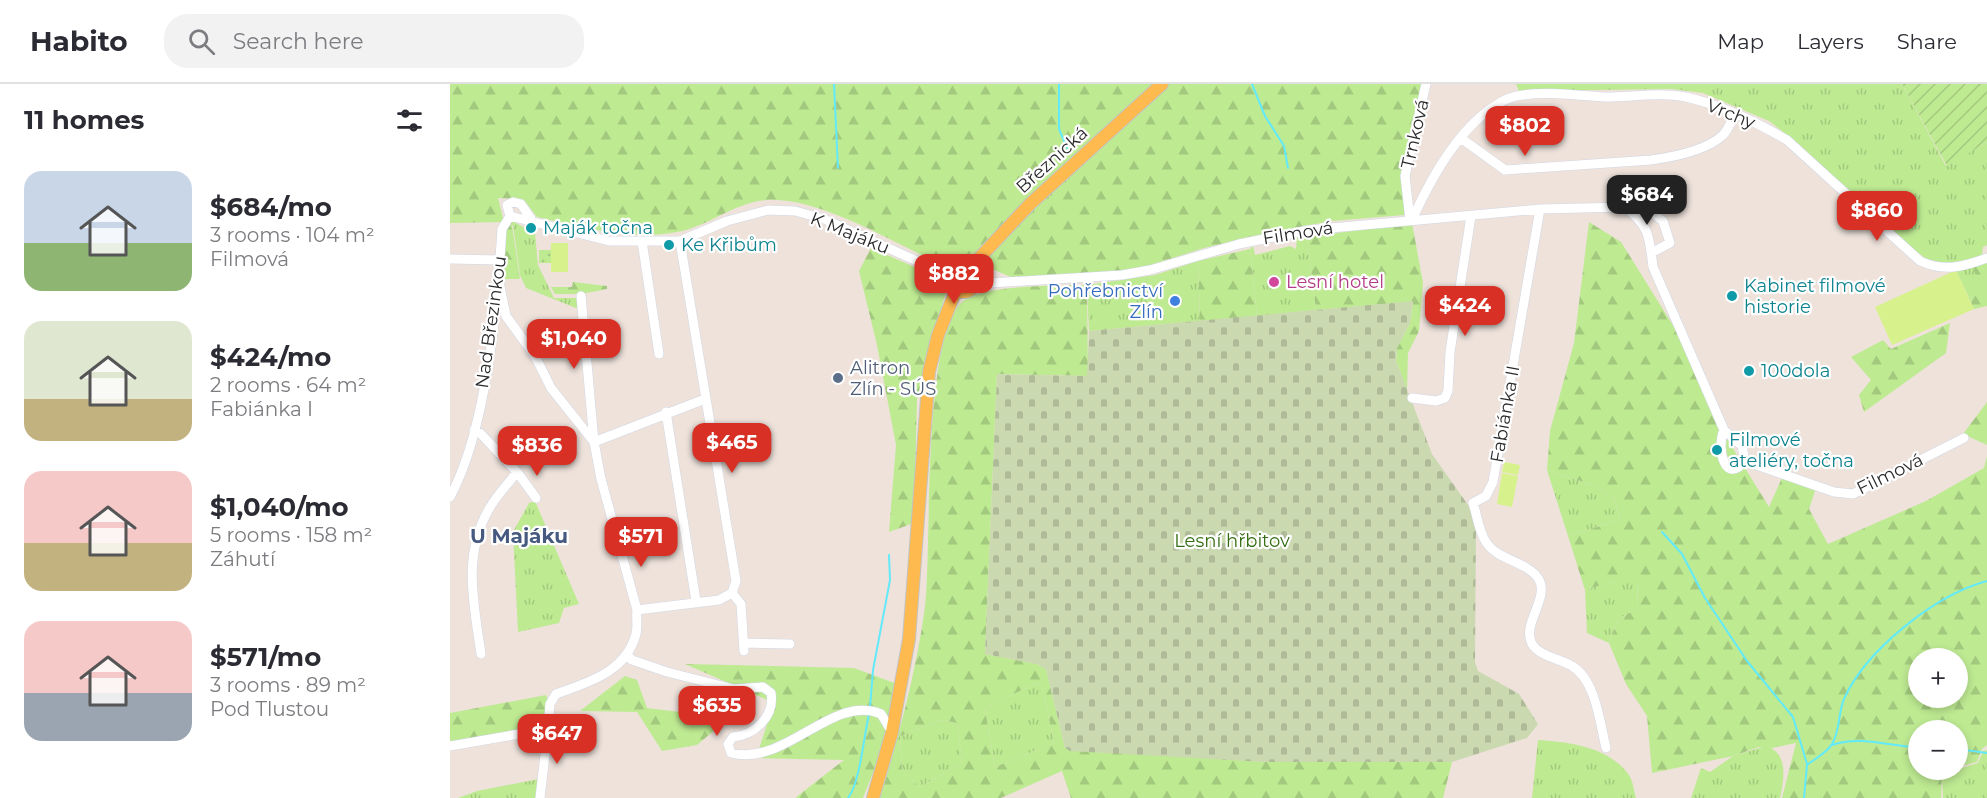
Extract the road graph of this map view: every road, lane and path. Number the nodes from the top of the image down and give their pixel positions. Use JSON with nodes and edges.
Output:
{"nodes":[{"id":1,"x":1162,"y":84,"type":"edge"},
{"id":2,"x":1426,"y":84,"type":"edge"},
{"id":3,"x":1735,"y":115,"type":"junction"},
{"id":4,"x":1462,"y":139,"type":"junction"},
{"id":5,"x":1625,"y":207,"type":"junction"},
{"id":6,"x":1540,"y":209,"type":"junction"},
{"id":7,"x":510,"y":216,"type":"junction"},
{"id":8,"x":1470,"y":216,"type":"junction"},
{"id":9,"x":1411,"y":220,"type":"junction"},
{"id":10,"x":532,"y":222,"type":"junction"},
{"id":11,"x":680,"y":241,"type":"junction"},
{"id":12,"x":642,"y":242,"type":"junction"},
{"id":13,"x":1651,"y":253,"type":"junction"},
{"id":14,"x":1987,"y":258,"type":"edge"},
{"id":15,"x":450,"y":259,"type":"edge"},
{"id":16,"x":500,"y":260,"type":"junction"},
{"id":17,"x":970,"y":268,"type":"junction"},
{"id":18,"x":950,"y":276,"type":"junction"},
{"id":19,"x":498,"y":277,"type":"junction"},
{"id":20,"x":975,"y":282,"type":"junction"},
{"id":21,"x":956,"y":290,"type":"junction"},
{"id":22,"x":581,"y":296,"type":"dead end"},
{"id":23,"x":659,"y":354,"type":"dead end"},
{"id":24,"x":1412,"y":398,"type":"dead end"},
{"id":25,"x":705,"y":399,"type":"junction"},
{"id":26,"x":666,"y":412,"type":"junction"},
{"id":27,"x":474,"y":430,"type":"junction"},
{"id":28,"x":1724,"y":430,"type":"junction"},
{"id":29,"x":1964,"y":438,"type":"dead end"},
{"id":30,"x":594,"y":442,"type":"junction"},
{"id":31,"x":1745,"y":461,"type":"junction"},
{"id":32,"x":517,"y":472,"type":"junction"},
{"id":33,"x":450,"y":496,"type":"edge"},
{"id":34,"x":536,"y":498,"type":"dead end"},
{"id":35,"x":732,"y":592,"type":"junction"},
{"id":36,"x":696,"y":601,"type":"junction"},
{"id":37,"x":637,"y":610,"type":"junction"},
{"id":38,"x":790,"y":644,"type":"dead end"},
{"id":39,"x":481,"y":654,"type":"dead end"},
{"id":40,"x":628,"y":656,"type":"junction"},
{"id":41,"x":548,"y":729,"type":"junction"},
{"id":42,"x":892,"y":732,"type":"junction"},
{"id":43,"x":1592,"y":738,"type":"dead end"},
{"id":44,"x":1603,"y":738,"type":"junction"},
{"id":45,"x":450,"y":746,"type":"edge"},
{"id":46,"x":1606,"y":748,"type":"dead end"},
{"id":47,"x":540,"y":798,"type":"edge"},
{"id":48,"x":873,"y":798,"type":"edge"}],
"edges":[{"from":1,"to":17,"type":"main road","name":"Březnická"},
{"from":2,"to":9,"type":"street","name":"Trnková"},
{"from":3,"to":4,"type":"street","name":"Vrchy"},
{"from":3,"to":4,"type":"street"},
{"from":3,"to":14,"type":"street","name":"Vrchy"},
{"from":4,"to":9,"type":"street","name":"Vrchy"},
{"from":5,"to":6,"type":"street","name":"Filmová"},
{"from":5,"to":13,"type":"street","name":"Filmová"},
{"from":5,"to":13,"type":"street","name":"Filmová"},
{"from":6,"to":8,"type":"street","name":"Filmová"},
{"from":6,"to":44,"type":"street","name":"Fabiánka II"},
{"from":7,"to":10,"type":"street","name":"K Majáku"},
{"from":7,"to":10,"type":"street"},
{"from":7,"to":16,"type":"street","name":"Nad Březinkou"},
{"from":8,"to":9,"type":"street","name":"Filmová"},
{"from":8,"to":24,"type":"street"},
{"from":9,"to":20,"type":"street","name":"Filmová"},
{"from":10,"to":12,"type":"street","name":"K Majáku"},
{"from":11,"to":12,"type":"street","name":"K Majáku"},
{"from":11,"to":18,"type":"street","name":"K Majáku"},
{"from":11,"to":25,"type":"street"},
{"from":12,"to":23,"type":"street"},
{"from":13,"to":28,"type":"street","name":"Filmová"},
{"from":15,"to":16,"type":"street"},
{"from":16,"to":19,"type":"street","name":"Nad Březinkou"},
{"from":17,"to":18,"type":"main road","name":"Březnická"},
{"from":17,"to":20,"type":"main road"},
{"from":18,"to":21,"type":"main road"},
{"from":19,"to":27,"type":"street","name":"Nad Březinkou"},
{"from":19,"to":30,"type":"street"},
{"from":20,"to":21,"type":"main road"},
{"from":21,"to":42,"type":"main road"},
{"from":22,"to":30,"type":"street"},
{"from":25,"to":26,"type":"street"},
{"from":25,"to":35,"type":"street"},
{"from":26,"to":30,"type":"street"},
{"from":26,"to":36,"type":"street"},
{"from":27,"to":32,"type":"street"},
{"from":27,"to":33,"type":"street","name":"Nad Březinkou"},
{"from":28,"to":31,"type":"street","name":"Filmová"},
{"from":28,"to":31,"type":"street","name":"Filmová"},
{"from":29,"to":31,"type":"street","name":"Filmová"},
{"from":30,"to":37,"type":"street"},
{"from":32,"to":34,"type":"street"},
{"from":32,"to":39,"type":"street"},
{"from":35,"to":36,"type":"street"},
{"from":35,"to":38,"type":"street"},
{"from":36,"to":37,"type":"street"},
{"from":37,"to":40,"type":"street"},
{"from":40,"to":41,"type":"street"},
{"from":40,"to":42,"type":"street"},
{"from":41,"to":45,"type":"street"},
{"from":41,"to":47,"type":"street"},
{"from":42,"to":48,"type":"main road"},
{"from":43,"to":44,"type":"street"},
{"from":44,"to":46,"type":"street"}]}
